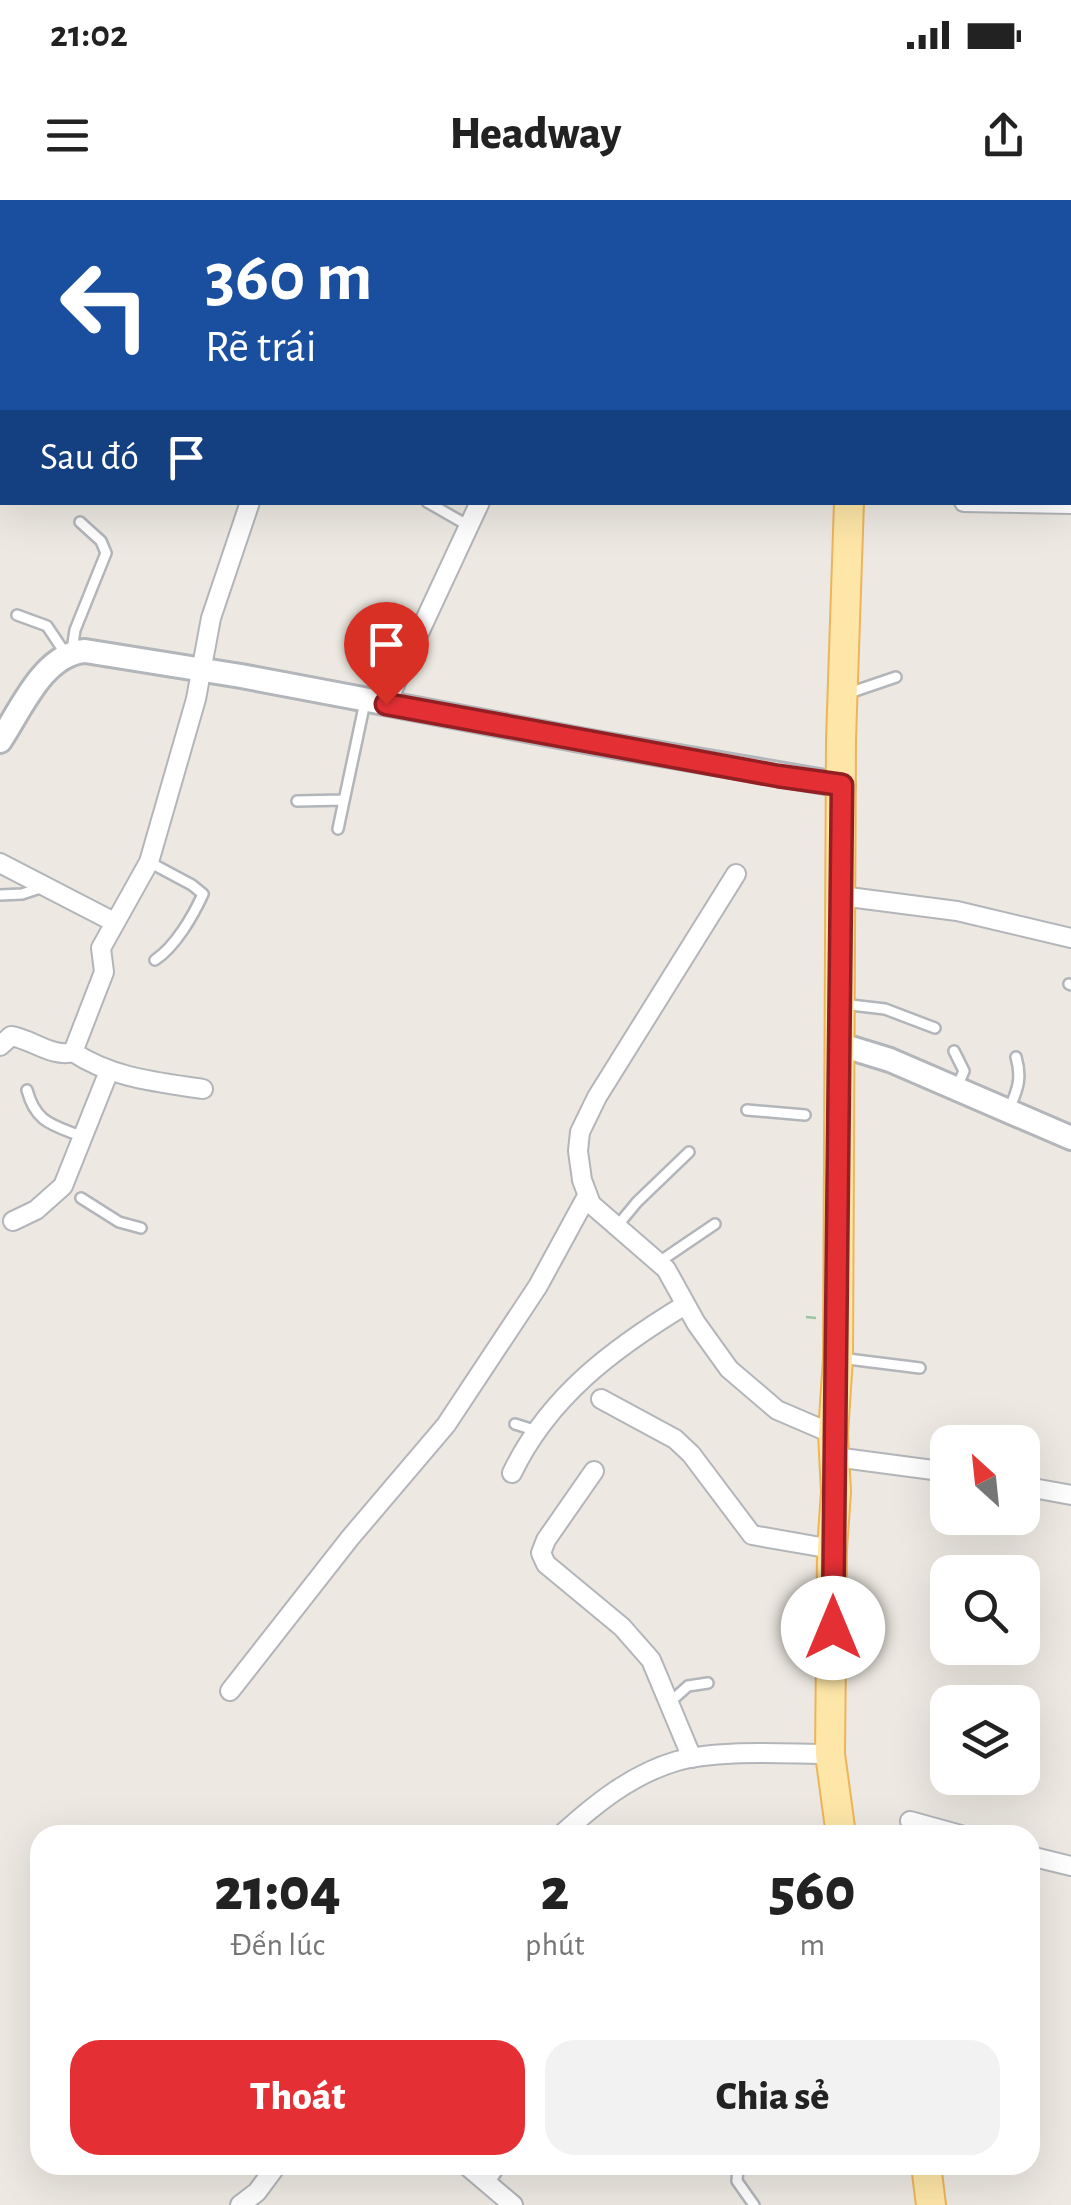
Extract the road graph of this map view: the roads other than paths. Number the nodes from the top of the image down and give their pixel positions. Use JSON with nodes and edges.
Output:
{"nodes":[{"id":1,"x":249,"y":505,"type":"edge"},
{"id":2,"x":431,"y":505,"type":"edge"},
{"id":3,"x":479,"y":505,"type":"edge"},
{"id":4,"x":850,"y":505,"type":"edge"},
{"id":5,"x":80,"y":522,"type":"dead end"},
{"id":6,"x":469,"y":526,"type":"junction"},
{"id":7,"x":17,"y":615,"type":"dead end"},
{"id":8,"x":69,"y":654,"type":"junction"},
{"id":9,"x":200,"y":670,"type":"junction"},
{"id":10,"x":896,"y":676,"type":"dead end"},
{"id":11,"x":842,"y":696,"type":"junction"},
{"id":12,"x":376,"y":702,"type":"junction"},
{"id":13,"x":0,"y":741,"type":"edge"},
{"id":14,"x":842,"y":785,"type":"junction"},
{"id":15,"x":297,"y":800,"type":"dead end"},
{"id":16,"x":344,"y":800,"type":"junction"},
{"id":17,"x":338,"y":830,"type":"dead end"},
{"id":18,"x":150,"y":862,"type":"junction"},
{"id":19,"x":0,"y":863,"type":"edge"},
{"id":20,"x":736,"y":874,"type":"dead end"},
{"id":21,"x":46,"y":886,"type":"junction"},
{"id":22,"x":0,"y":895,"type":"edge"},
{"id":23,"x":841,"y":896,"type":"junction"},
{"id":24,"x":114,"y":922,"type":"junction"},
{"id":25,"x":1071,"y":938,"type":"edge"},
{"id":26,"x":155,"y":960,"type":"dead end"},
{"id":27,"x":839,"y":1004,"type":"junction"},
{"id":28,"x":935,"y":1028,"type":"dead end"},
{"id":29,"x":4,"y":1038,"type":"edge"},
{"id":30,"x":838,"y":1044,"type":"junction"},
{"id":31,"x":954,"y":1051,"type":"dead end"},
{"id":32,"x":72,"y":1052,"type":"junction"},
{"id":33,"x":1016,"y":1057,"type":"dead end"},
{"id":34,"x":108,"y":1071,"type":"junction"},
{"id":35,"x":957,"y":1087,"type":"junction"},
{"id":36,"x":203,"y":1088,"type":"dead end"},
{"id":37,"x":27,"y":1090,"type":"dead end"},
{"id":38,"x":746,"y":1110,"type":"dead end"},
{"id":39,"x":1008,"y":1110,"type":"junction"},
{"id":40,"x":805,"y":1115,"type":"dead end"},
{"id":41,"x":84,"y":1137,"type":"junction"},
{"id":42,"x":1071,"y":1138,"type":"edge"},
{"id":43,"x":688,"y":1152,"type":"dead end"},
{"id":44,"x":72,"y":1192,"type":"junction"},
{"id":45,"x":587,"y":1196,"type":"junction"},
{"id":46,"x":13,"y":1221,"type":"dead end"},
{"id":47,"x":715,"y":1224,"type":"dead end"},
{"id":48,"x":618,"y":1226,"type":"junction"},
{"id":49,"x":141,"y":1228,"type":"dead end"},
{"id":50,"x":659,"y":1262,"type":"junction"},
{"id":51,"x":685,"y":1305,"type":"junction"},
{"id":52,"x":838,"y":1358,"type":"junction"},
{"id":53,"x":920,"y":1368,"type":"dead end"},
{"id":54,"x":601,"y":1399,"type":"dead end"},
{"id":55,"x":515,"y":1424,"type":"dead end"},
{"id":56,"x":537,"y":1432,"type":"junction"},
{"id":57,"x":834,"y":1446,"type":"junction"},
{"id":58,"x":930,"y":1469,"type":"edge"},
{"id":59,"x":594,"y":1471,"type":"dead end"},
{"id":60,"x":512,"y":1473,"type":"dead end"},
{"id":61,"x":1040,"y":1489,"type":"edge"},
{"id":62,"x":1071,"y":1495,"type":"edge"},
{"id":63,"x":832,"y":1549,"type":"junction"},
{"id":64,"x":708,"y":1683,"type":"dead end"},
{"id":65,"x":230,"y":1691,"type":"dead end"},
{"id":66,"x":670,"y":1702,"type":"junction"},
{"id":67,"x":830,"y":1754,"type":"junction"},
{"id":68,"x":692,"y":1758,"type":"junction"},
{"id":69,"x":910,"y":1821,"type":"dead end"},
{"id":70,"x":573,"y":1825,"type":"edge"},
{"id":71,"x":840,"y":1825,"type":"edge"},
{"id":72,"x":925,"y":1825,"type":"edge"},
{"id":73,"x":1040,"y":1858,"type":"edge"},
{"id":74,"x":1071,"y":1866,"type":"edge"},
{"id":75,"x":269,"y":2175,"type":"edge"},
{"id":76,"x":477,"y":2175,"type":"edge"},
{"id":77,"x":494,"y":2175,"type":"edge"},
{"id":78,"x":737,"y":2175,"type":"edge"},
{"id":79,"x":927,"y":2175,"type":"edge"},
{"id":80,"x":488,"y":2185,"type":"junction"},
{"id":81,"x":240,"y":2205,"type":"edge"},
{"id":82,"x":514,"y":2205,"type":"edge"},
{"id":83,"x":754,"y":2205,"type":"edge"},
{"id":84,"x":931,"y":2205,"type":"edge"}],
"edges":[{"from":1,"to":9,"type":"street"},
{"from":2,"to":6,"type":"lane"},
{"from":3,"to":6,"type":"street"},
{"from":4,"to":11,"type":"main road"},
{"from":5,"to":8,"type":"lane"},
{"from":6,"to":12,"type":"street"},
{"from":7,"to":8,"type":"lane"},
{"from":8,"to":9,"type":"street"},
{"from":8,"to":13,"type":"street"},
{"from":9,"to":12,"type":"street"},
{"from":9,"to":18,"type":"street"},
{"from":10,"to":11,"type":"lane"},
{"from":11,"to":14,"type":"main road"},
{"from":12,"to":14,"type":"street"},
{"from":12,"to":16,"type":"lane"},
{"from":14,"to":23,"type":"main road"},
{"from":15,"to":16,"type":"lane"},
{"from":16,"to":17,"type":"lane"},
{"from":18,"to":24,"type":"street"},
{"from":18,"to":26,"type":"lane"},
{"from":19,"to":21,"type":"street"},
{"from":20,"to":45,"type":"street"},
{"from":21,"to":22,"type":"lane"},
{"from":21,"to":24,"type":"street"},
{"from":23,"to":25,"type":"street"},
{"from":23,"to":27,"type":"main road"},
{"from":24,"to":32,"type":"street"},
{"from":27,"to":28,"type":"lane"},
{"from":27,"to":30,"type":"main road"},
{"from":29,"to":32,"type":"street"},
{"from":30,"to":35,"type":"street"},
{"from":30,"to":52,"type":"main road"},
{"from":31,"to":35,"type":"lane"},
{"from":32,"to":34,"type":"street"},
{"from":33,"to":39,"type":"lane"},
{"from":34,"to":36,"type":"street"},
{"from":34,"to":41,"type":"street"},
{"from":35,"to":39,"type":"street"},
{"from":37,"to":41,"type":"lane"},
{"from":38,"to":40,"type":"lane"},
{"from":39,"to":42,"type":"street"},
{"from":41,"to":44,"type":"street"},
{"from":43,"to":48,"type":"lane"},
{"from":44,"to":46,"type":"street"},
{"from":44,"to":49,"type":"lane"},
{"from":45,"to":48,"type":"street"},
{"from":45,"to":65,"type":"street"},
{"from":47,"to":50,"type":"lane"},
{"from":48,"to":50,"type":"street"},
{"from":50,"to":51,"type":"street"},
{"from":51,"to":56,"type":"street"},
{"from":51,"to":57,"type":"street"},
{"from":52,"to":53,"type":"lane"},
{"from":52,"to":57,"type":"main road"},
{"from":54,"to":63,"type":"street"},
{"from":55,"to":56,"type":"lane"},
{"from":56,"to":60,"type":"street"},
{"from":57,"to":58,"type":"street"},
{"from":57,"to":63,"type":"main road"},
{"from":59,"to":66,"type":"street"},
{"from":61,"to":62,"type":"street"},
{"from":63,"to":67,"type":"main road"},
{"from":64,"to":66,"type":"lane"},
{"from":66,"to":68,"type":"street"},
{"from":67,"to":68,"type":"street"},
{"from":67,"to":71,"type":"main road"},
{"from":68,"to":70,"type":"street"},
{"from":69,"to":72,"type":"street"},
{"from":73,"to":74,"type":"street"},
{"from":75,"to":81,"type":"street"},
{"from":76,"to":80,"type":"street"},
{"from":77,"to":80,"type":"lane"},
{"from":78,"to":83,"type":"lane"},
{"from":79,"to":84,"type":"main road"},
{"from":80,"to":82,"type":"street"}]}
